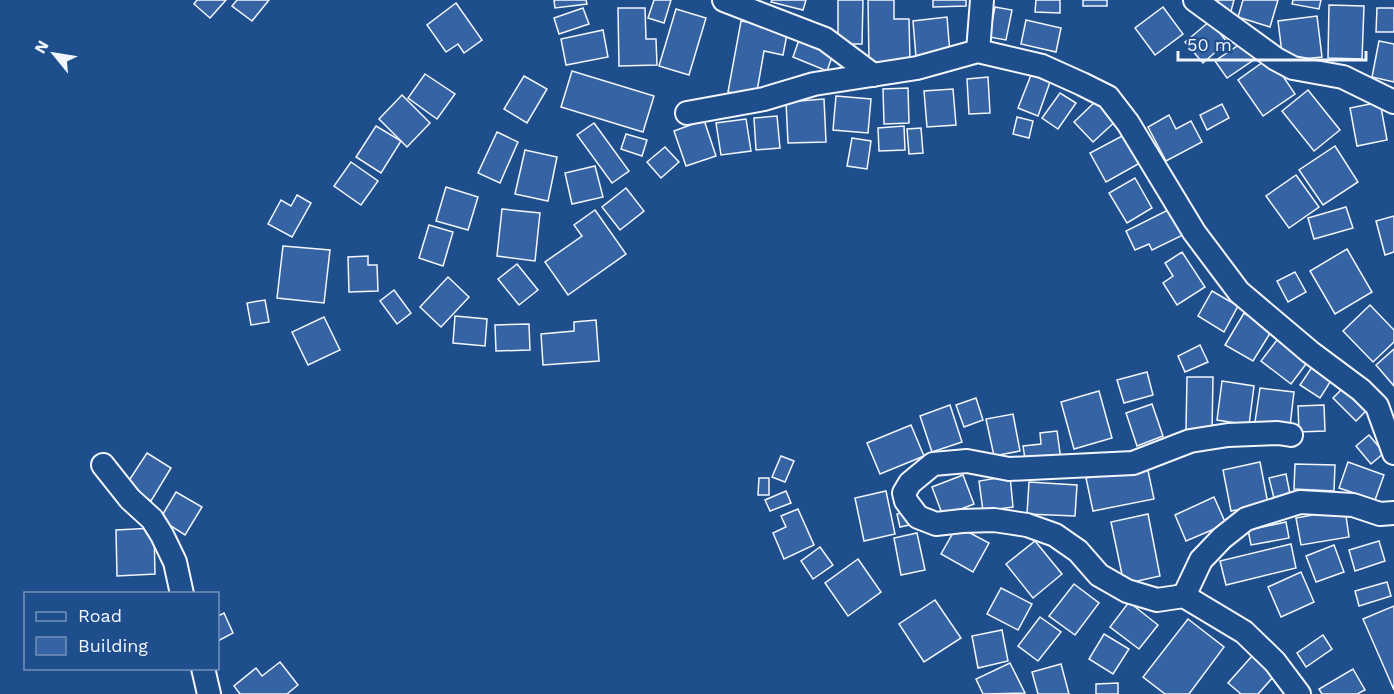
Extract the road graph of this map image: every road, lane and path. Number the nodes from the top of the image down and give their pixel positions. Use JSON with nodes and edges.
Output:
{"nodes":[{"id":1,"x":724,"y":0,"type":"edge"},
{"id":2,"x":982,"y":0,"type":"edge"},
{"id":3,"x":1195,"y":0,"type":"edge"},
{"id":4,"x":978,"y":51,"type":"junction"},
{"id":5,"x":873,"y":75,"type":"junction"},
{"id":6,"x":1394,"y":102,"type":"edge"},
{"id":7,"x":687,"y":113,"type":"dead end"},
{"id":8,"x":1291,"y":435,"type":"dead end"},
{"id":9,"x":1394,"y":453,"type":"edge"},
{"id":10,"x":103,"y":465,"type":"dead end"},
{"id":11,"x":1394,"y":513,"type":"edge"},
{"id":12,"x":182,"y":592,"type":"edge"},
{"id":13,"x":1184,"y":596,"type":"junction"},
{"id":14,"x":203,"y":670,"type":"edge"},
{"id":15,"x":209,"y":694,"type":"edge"},
{"id":16,"x":1299,"y":694,"type":"edge"}],
"edges":[{"from":1,"to":5,"type":"street"},
{"from":2,"to":4,"type":"street"},
{"from":3,"to":6,"type":"street"},
{"from":4,"to":5,"type":"street"},
{"from":4,"to":9,"type":"street"},
{"from":5,"to":7,"type":"street"},
{"from":8,"to":13,"type":"street"},
{"from":10,"to":12,"type":"street"},
{"from":11,"to":13,"type":"street"},
{"from":13,"to":16,"type":"street"},
{"from":14,"to":15,"type":"street"}]}
